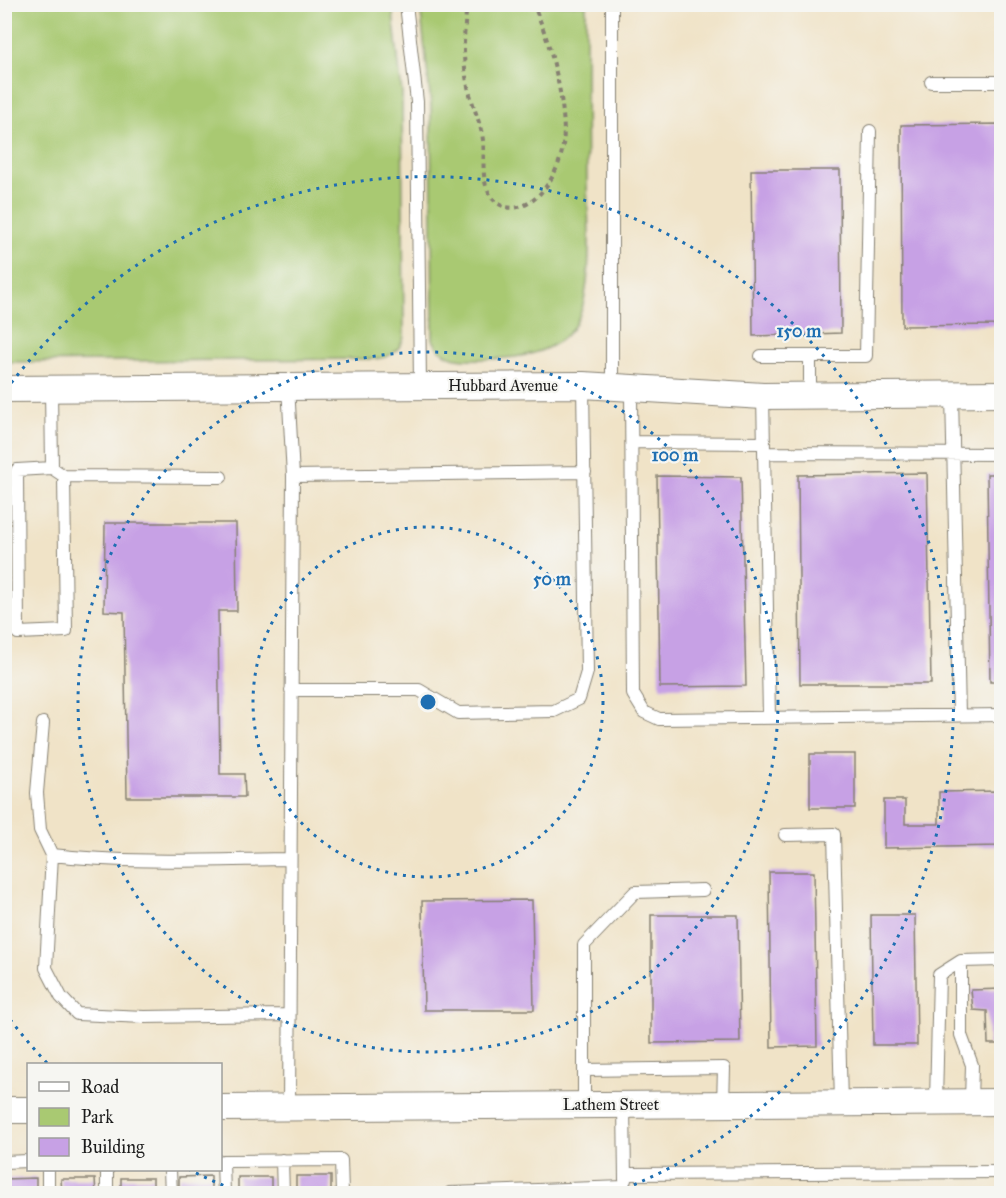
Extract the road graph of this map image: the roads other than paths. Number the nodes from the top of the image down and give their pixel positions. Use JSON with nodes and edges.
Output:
{"nodes":[{"id":1,"x":406,"y":4,"type":"edge"},
{"id":2,"x":612,"y":4,"type":"edge"},
{"id":3,"x":931,"y":82,"type":"dead end"},
{"id":4,"x":1002,"y":82,"type":"edge"},
{"id":5,"x":870,"y":131,"type":"dead end"},
{"id":6,"x":761,"y":356,"type":"dead end"},
{"id":7,"x":810,"y":356,"type":"junction"},
{"id":8,"x":288,"y":385,"type":"junction"},
{"id":9,"x":420,"y":385,"type":"junction"},
{"id":10,"x":583,"y":385,"type":"junction"},
{"id":11,"x":51,"y":388,"type":"junction"},
{"id":12,"x":4,"y":389,"type":"edge"},
{"id":13,"x":621,"y":389,"type":"junction"},
{"id":14,"x":1002,"y":394,"type":"edge"},
{"id":15,"x":952,"y":395,"type":"junction"},
{"id":16,"x":763,"y":396,"type":"junction"},
{"id":17,"x":810,"y":396,"type":"junction"},
{"id":18,"x":632,"y":442,"type":"junction"},
{"id":19,"x":764,"y":448,"type":"junction"},
{"id":20,"x":954,"y":454,"type":"junction"},
{"id":21,"x":1002,"y":454,"type":"edge"},
{"id":22,"x":52,"y":468,"type":"junction"},
{"id":23,"x":585,"y":472,"type":"junction"},
{"id":24,"x":64,"y":476,"type":"junction"},
{"id":25,"x":292,"y":476,"type":"junction"},
{"id":26,"x":221,"y":477,"type":"dead end"},
{"id":27,"x":291,"y":690,"type":"junction"},
{"id":28,"x":959,"y":715,"type":"junction"},
{"id":29,"x":1002,"y":715,"type":"edge"},
{"id":30,"x":769,"y":716,"type":"junction"},
{"id":31,"x":43,"y":723,"type":"dead end"},
{"id":32,"x":785,"y":835,"type":"dead end"},
{"id":33,"x":52,"y":855,"type":"junction"},
{"id":34,"x":290,"y":860,"type":"junction"},
{"id":35,"x":703,"y":890,"type":"dead end"},
{"id":36,"x":1002,"y":960,"type":"edge"},
{"id":37,"x":961,"y":961,"type":"junction"},
{"id":38,"x":289,"y":1015,"type":"junction"},
{"id":39,"x":584,"y":1070,"type":"junction"},
{"id":40,"x":936,"y":1102,"type":"junction"},
{"id":41,"x":971,"y":1102,"type":"junction"},
{"id":42,"x":1002,"y":1102,"type":"edge"},
{"id":43,"x":841,"y":1103,"type":"junction"},
{"id":44,"x":584,"y":1104,"type":"junction"},
{"id":45,"x":624,"y":1104,"type":"junction"},
{"id":46,"x":723,"y":1104,"type":"junction"},
{"id":47,"x":222,"y":1108,"type":"edge"},
{"id":48,"x":289,"y":1108,"type":"junction"},
{"id":49,"x":4,"y":1110,"type":"edge"},
{"id":50,"x":27,"y":1110,"type":"edge"},
{"id":51,"x":27,"y":1161,"type":"edge"},
{"id":52,"x":282,"y":1161,"type":"junction"},
{"id":53,"x":4,"y":1162,"type":"edge"},
{"id":54,"x":48,"y":1171,"type":"edge"},
{"id":55,"x":107,"y":1171,"type":"edge"},
{"id":56,"x":170,"y":1171,"type":"edge"},
{"id":57,"x":1002,"y":1172,"type":"edge"},
{"id":58,"x":625,"y":1174,"type":"junction"},
{"id":59,"x":625,"y":1190,"type":"edge"},
{"id":60,"x":450,"y":1193,"type":"edge"},
{"id":61,"x":48,"y":1194,"type":"edge"},
{"id":62,"x":107,"y":1194,"type":"edge"},
{"id":63,"x":171,"y":1194,"type":"edge"},
{"id":64,"x":224,"y":1194,"type":"edge"},
{"id":65,"x":283,"y":1194,"type":"edge"},
{"id":66,"x":342,"y":1194,"type":"edge"}],
"edges":[{"from":1,"to":9,"type":"lane"},
{"from":2,"to":13,"type":"lane"},
{"from":3,"to":4,"type":"lane"},
{"from":5,"to":7,"type":"lane"},
{"from":6,"to":7,"type":"lane"},
{"from":7,"to":17,"type":"lane"},
{"from":8,"to":9,"type":"street","name":"Hubbard Avenue"},
{"from":8,"to":11,"type":"street","name":"Hubbard Avenue"},
{"from":8,"to":25,"type":"lane"},
{"from":9,"to":10,"type":"street","name":"Hubbard Avenue"},
{"from":10,"to":13,"type":"street","name":"Hubbard Avenue"},
{"from":10,"to":23,"type":"lane"},
{"from":11,"to":12,"type":"street","name":"Hubbard Avenue"},
{"from":11,"to":22,"type":"lane"},
{"from":13,"to":16,"type":"street","name":"Hubbard Avenue"},
{"from":13,"to":18,"type":"lane"},
{"from":14,"to":15,"type":"street","name":"Hubbard Avenue"},
{"from":15,"to":17,"type":"street","name":"Hubbard Avenue"},
{"from":15,"to":20,"type":"lane"},
{"from":16,"to":17,"type":"street","name":"Hubbard Avenue"},
{"from":16,"to":19,"type":"lane"},
{"from":18,"to":19,"type":"lane"},
{"from":18,"to":30,"type":"lane"},
{"from":19,"to":20,"type":"lane"},
{"from":19,"to":30,"type":"lane"},
{"from":20,"to":21,"type":"lane"},
{"from":20,"to":28,"type":"lane"},
{"from":22,"to":24,"type":"lane"},
{"from":22,"to":24,"type":"lane"},
{"from":23,"to":25,"type":"lane"},
{"from":23,"to":27,"type":"lane"},
{"from":24,"to":26,"type":"lane"},
{"from":25,"to":27,"type":"lane"},
{"from":27,"to":34,"type":"lane"},
{"from":28,"to":29,"type":"lane"},
{"from":28,"to":30,"type":"lane"},
{"from":31,"to":33,"type":"lane"},
{"from":32,"to":43,"type":"lane"},
{"from":33,"to":34,"type":"lane"},
{"from":33,"to":38,"type":"lane"},
{"from":34,"to":38,"type":"lane"},
{"from":35,"to":39,"type":"lane"},
{"from":36,"to":37,"type":"lane"},
{"from":37,"to":40,"type":"lane"},
{"from":37,"to":41,"type":"lane"},
{"from":38,"to":48,"type":"lane"},
{"from":39,"to":44,"type":"lane"},
{"from":39,"to":46,"type":"lane"},
{"from":40,"to":41,"type":"street","name":"Lathem Street"},
{"from":40,"to":43,"type":"street","name":"Lathem Street"},
{"from":41,"to":42,"type":"street","name":"Lathem Street"},
{"from":43,"to":46,"type":"street","name":"Lathem Street"},
{"from":44,"to":45,"type":"street","name":"Lathem Street"},
{"from":44,"to":48,"type":"street","name":"Lathem Street"},
{"from":45,"to":46,"type":"street","name":"Lathem Street"},
{"from":45,"to":58,"type":"lane"},
{"from":47,"to":48,"type":"street","name":"Lathem Street"},
{"from":49,"to":50,"type":"street"},
{"from":51,"to":53,"type":"lane"},
{"from":52,"to":64,"type":"lane"},
{"from":52,"to":65,"type":"lane"},
{"from":52,"to":66,"type":"lane"},
{"from":54,"to":61,"type":"lane"},
{"from":55,"to":62,"type":"lane"},
{"from":56,"to":63,"type":"lane"},
{"from":57,"to":58,"type":"lane"},
{"from":58,"to":59,"type":"lane"},
{"from":59,"to":60,"type":"lane"}]}
